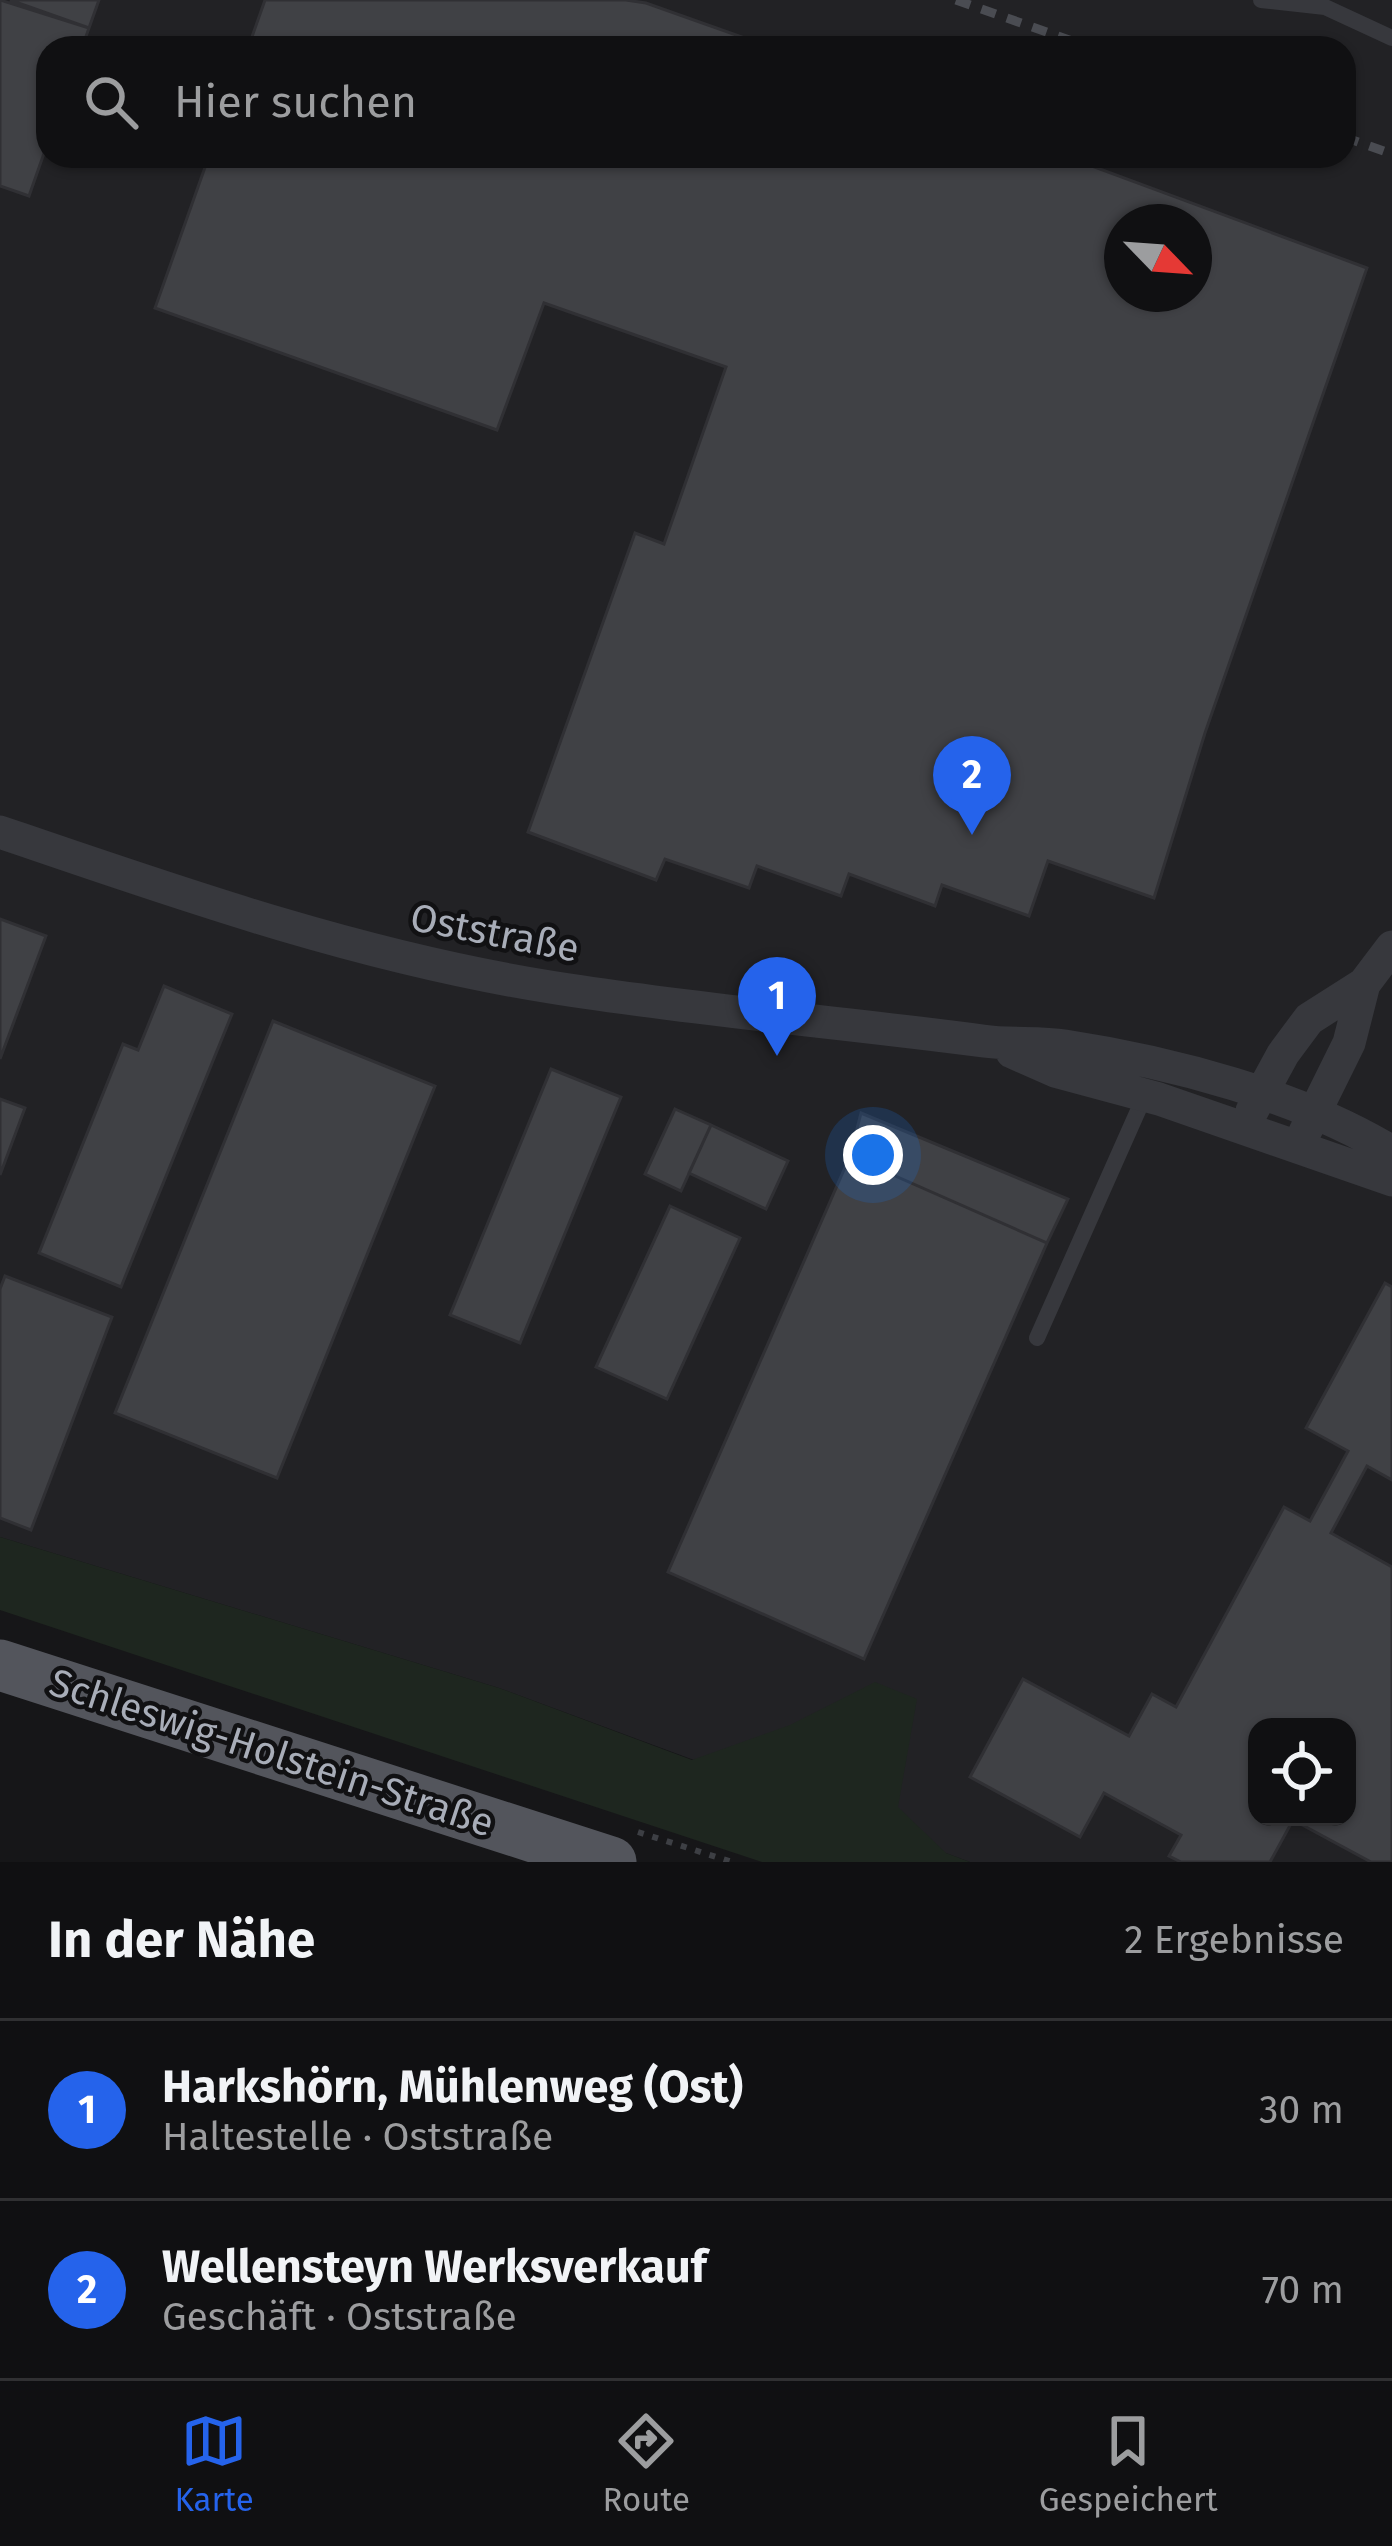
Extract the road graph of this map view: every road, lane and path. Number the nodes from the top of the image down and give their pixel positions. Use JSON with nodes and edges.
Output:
{"nodes":[{"id":1,"x":1261,"y":0,"type":"edge"},
{"id":2,"x":1392,"y":38,"type":"edge"},
{"id":3,"x":0,"y":832,"type":"edge"},
{"id":4,"x":1392,"y":947,"type":"edge"},
{"id":5,"x":1364,"y":984,"type":"junction"},
{"id":6,"x":989,"y":1042,"type":"junction"},
{"id":7,"x":1145,"y":1095,"type":"junction"},
{"id":8,"x":1261,"y":1095,"type":"junction"},
{"id":9,"x":1243,"y":1127,"type":"junction"},
{"id":10,"x":1306,"y":1129,"type":"junction"},
{"id":11,"x":1392,"y":1152,"type":"edge"},
{"id":12,"x":1392,"y":1180,"type":"edge"},
{"id":13,"x":1037,"y":1338,"type":"dead end"},
{"id":14,"x":0,"y":1665,"type":"edge"},
{"id":15,"x":611,"y":1862,"type":"edge"}],
"edges":[{"from":1,"to":2,"type":"lane"},
{"from":3,"to":6,"type":"street","name":"Oststraße"},
{"from":4,"to":5,"type":"street"},
{"from":5,"to":8,"type":"street"},
{"from":5,"to":10,"type":"street"},
{"from":6,"to":7,"type":"street","name":"Oststraße"},
{"from":6,"to":8,"type":"street","name":"Oststraße"},
{"from":7,"to":9,"type":"street","name":"Oststraße"},
{"from":7,"to":13,"type":"lane"},
{"from":8,"to":9,"type":"street"},
{"from":8,"to":10,"type":"street","name":"Oststraße"},
{"from":9,"to":10,"type":"street","name":"Oststraße"},
{"from":10,"to":11,"type":"street","name":"Oststraße"},
{"from":10,"to":12,"type":"street","name":"Oststraße"},
{"from":14,"to":15,"type":"main road","name":"Schleswig-Holstein-Straße"}]}
